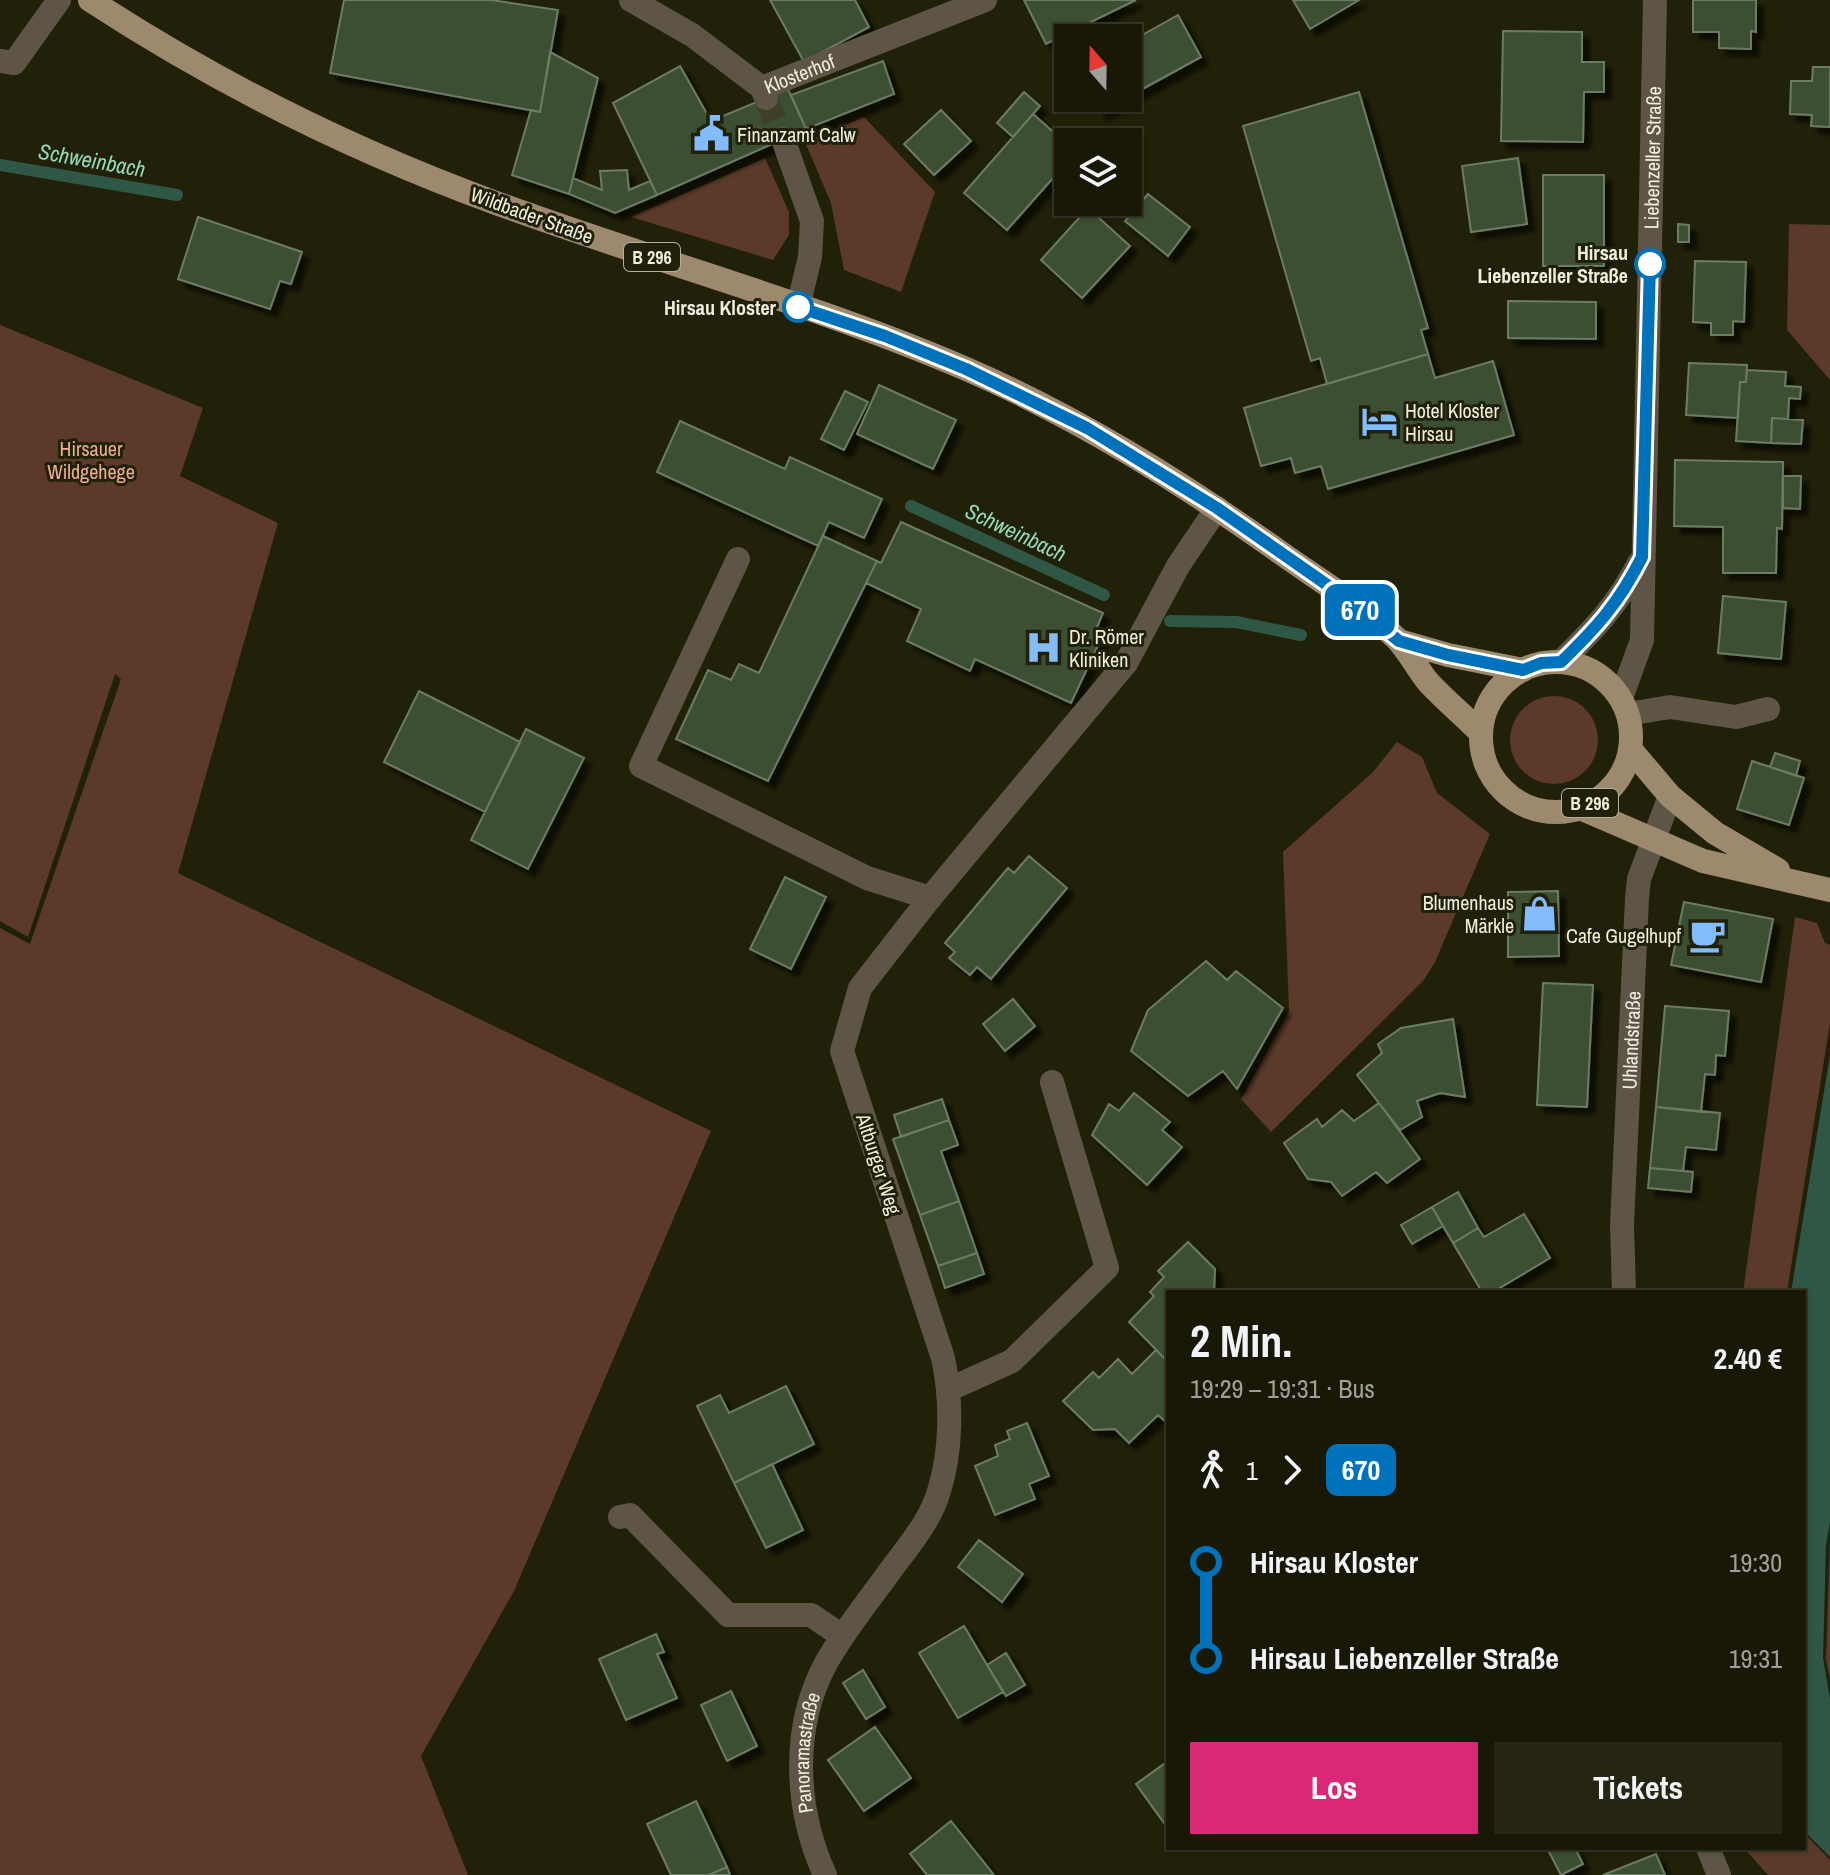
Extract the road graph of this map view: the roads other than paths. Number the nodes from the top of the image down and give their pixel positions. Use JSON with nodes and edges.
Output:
{"nodes":[{"id":1,"x":59,"y":0,"type":"edge"},
{"id":2,"x":90,"y":0,"type":"edge"},
{"id":3,"x":631,"y":0,"type":"edge"},
{"id":4,"x":985,"y":0,"type":"edge"},
{"id":5,"x":1655,"y":0,"type":"edge"},
{"id":6,"x":0,"y":61,"type":"edge"},
{"id":7,"x":783,"y":139,"type":"tunnel mouth"},
{"id":8,"x":798,"y":307,"type":"junction"},
{"id":9,"x":1217,"y":508,"type":"junction"},
{"id":10,"x":1642,"y":557,"type":"junction"},
{"id":11,"x":738,"y":559,"type":"dead end"},
{"id":12,"x":1399,"y":641,"type":"junction"},
{"id":13,"x":1561,"y":662,"type":"junction"},
{"id":14,"x":1523,"y":670,"type":"junction"},
{"id":15,"x":1624,"y":706,"type":"junction"},
{"id":16,"x":1768,"y":709,"type":"dead end"},
{"id":17,"x":1481,"y":733,"type":"junction"},
{"id":18,"x":1631,"y":750,"type":"junction"},
{"id":19,"x":1670,"y":796,"type":"junction"},
{"id":20,"x":1580,"y":808,"type":"junction"},
{"id":21,"x":1652,"y":839,"type":"junction"},
{"id":22,"x":1798,"y":882,"type":"junction"},
{"id":23,"x":1830,"y":890,"type":"edge"},
{"id":24,"x":930,"y":898,"type":"junction"},
{"id":25,"x":1052,"y":1082,"type":"dead end"},
{"id":26,"x":1624,"y":1290,"type":"edge"},
{"id":27,"x":950,"y":1389,"type":"junction"},
{"id":28,"x":620,"y":1517,"type":"dead end"},
{"id":29,"x":842,"y":1636,"type":"junction"},
{"id":30,"x":1709,"y":1850,"type":"edge"},
{"id":31,"x":825,"y":1875,"type":"edge"},
{"id":32,"x":1719,"y":1875,"type":"edge"}],
"edges":[{"from":1,"to":6,"type":"street"},
{"from":2,"to":8,"type":"main road","name":"Wildbader Straße","number":"B 296"},
{"from":3,"to":4,"type":"street","name":"Klosterhof"},
{"from":5,"to":10,"type":"street","name":"Liebenzeller Straße"},
{"from":7,"to":8,"type":"street"},
{"from":8,"to":9,"type":"main road","name":"Wildbader Straße","number":"B 296"},
{"from":9,"to":12,"type":"main road","name":"Wildbader Straße","number":"B 296"},
{"from":9,"to":24,"type":"street","name":"Altburger Weg"},
{"from":10,"to":13,"type":"street","name":"Liebenzeller Straße"},
{"from":10,"to":15,"type":"street","name":"Liebenzeller Straße"},
{"from":11,"to":24,"type":"street"},
{"from":12,"to":14,"type":"main road","name":"Wildbader Straße","number":"B 296"},
{"from":12,"to":17,"type":"main road","name":"Wildbader Straße","number":"B 296"},
{"from":13,"to":14,"type":"main road","number":"B 296"},
{"from":13,"to":15,"type":"main road"},
{"from":14,"to":17,"type":"main road"},
{"from":15,"to":16,"type":"street"},
{"from":15,"to":18,"type":"main road"},
{"from":17,"to":20,"type":"main road","number":"B 296"},
{"from":18,"to":19,"type":"main road","number":"B 296"},
{"from":18,"to":20,"type":"main road","number":"B 296"},
{"from":19,"to":21,"type":"street","name":"Uhlandstraße"},
{"from":19,"to":22,"type":"main road","number":"B 296"},
{"from":20,"to":21,"type":"main road","number":"B 296"},
{"from":21,"to":22,"type":"main road","number":"B 296"},
{"from":21,"to":26,"type":"street","name":"Uhlandstraße"},
{"from":22,"to":23,"type":"main road","number":"B 296"},
{"from":24,"to":27,"type":"street","name":"Altburger Weg"},
{"from":25,"to":27,"type":"street"},
{"from":27,"to":29,"type":"street","name":"Altburger Weg"},
{"from":28,"to":29,"type":"street"},
{"from":29,"to":31,"type":"street","name":"Panoramastraße"},
{"from":30,"to":32,"type":"street"}]}
